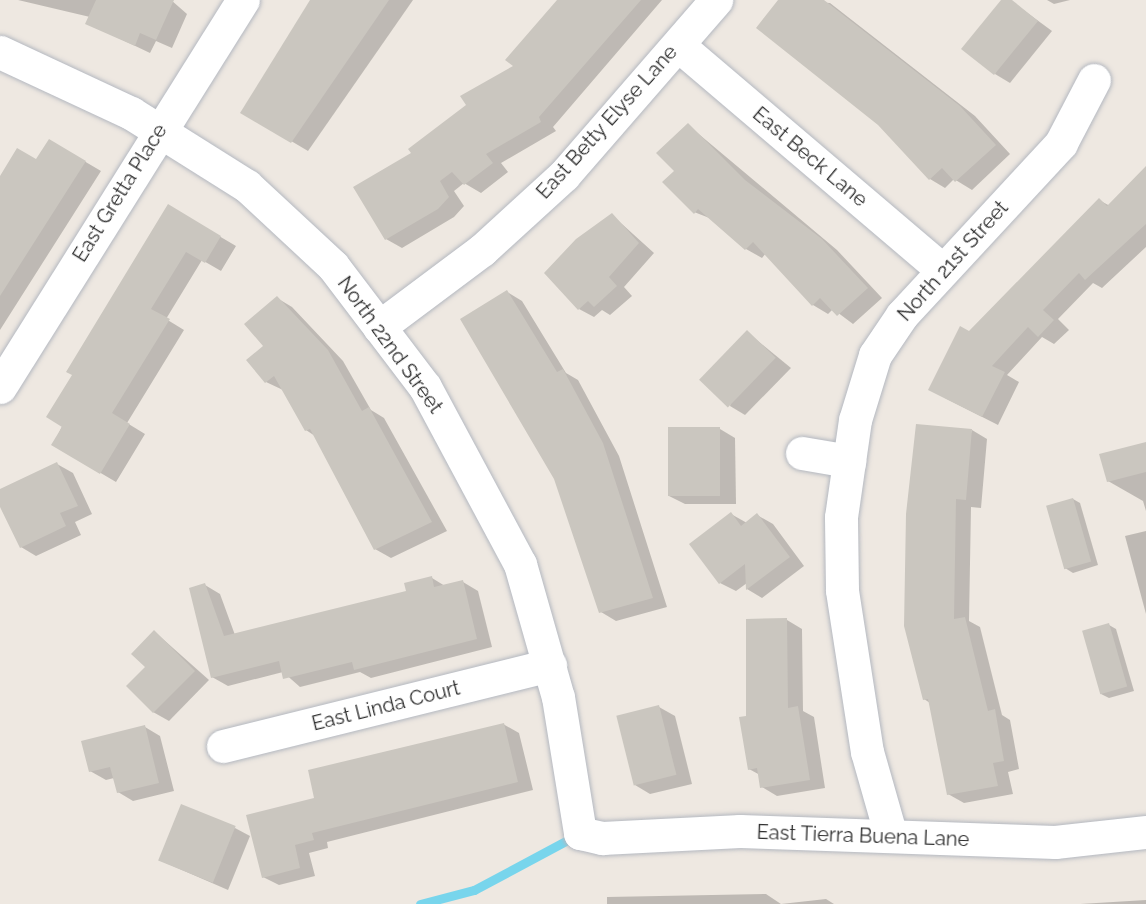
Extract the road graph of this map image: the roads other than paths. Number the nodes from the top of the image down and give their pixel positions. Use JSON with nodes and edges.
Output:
{"nodes":[{"id":1,"x":243,"y":0,"type":"edge"},
{"id":2,"x":716,"y":0,"type":"edge"},
{"id":3,"x":678,"y":45,"type":"junction"},
{"id":4,"x":0,"y":51,"type":"edge"},
{"id":5,"x":1094,"y":80,"type":"dead end"},
{"id":6,"x":159,"y":129,"type":"junction"},
{"id":7,"x":941,"y":268,"type":"junction"},
{"id":8,"x":379,"y":327,"type":"junction"},
{"id":9,"x":0,"y":387,"type":"edge"},
{"id":10,"x":802,"y":453,"type":"dead end"},
{"id":11,"x":849,"y":461,"type":"junction"},
{"id":12,"x":550,"y":665,"type":"junction"},
{"id":13,"x":223,"y":746,"type":"dead end"},
{"id":14,"x":1146,"y":832,"type":"edge"},
{"id":15,"x":580,"y":833,"type":"joint"},
{"id":16,"x":891,"y":836,"type":"junction"}],
"edges":[{"from":1,"to":6,"type":"street","name":"East Gretta Place"},
{"from":2,"to":3,"type":"street","name":"East Betty Elyse Lane"},
{"from":3,"to":7,"type":"street","name":"East Beck Lane"},
{"from":3,"to":8,"type":"street","name":"East Betty Elyse Lane"},
{"from":4,"to":6,"type":"street","name":"North 22nd Street"},
{"from":5,"to":7,"type":"street","name":"North 21st Street"},
{"from":6,"to":8,"type":"street","name":"North 22nd Street"},
{"from":6,"to":9,"type":"street","name":"East Gretta Place"},
{"from":7,"to":11,"type":"street","name":"North 21st Street"},
{"from":8,"to":12,"type":"street","name":"North 22nd Street"},
{"from":10,"to":11,"type":"street"},
{"from":11,"to":16,"type":"street","name":"North 21st Street"},
{"from":12,"to":13,"type":"street","name":"East Linda Court"},
{"from":12,"to":15,"type":"street","name":"North 22nd Street"},
{"from":14,"to":16,"type":"street","name":"East Tierra Buena Lane"},
{"from":15,"to":16,"type":"street","name":"East Tierra Buena Lane"}]}
